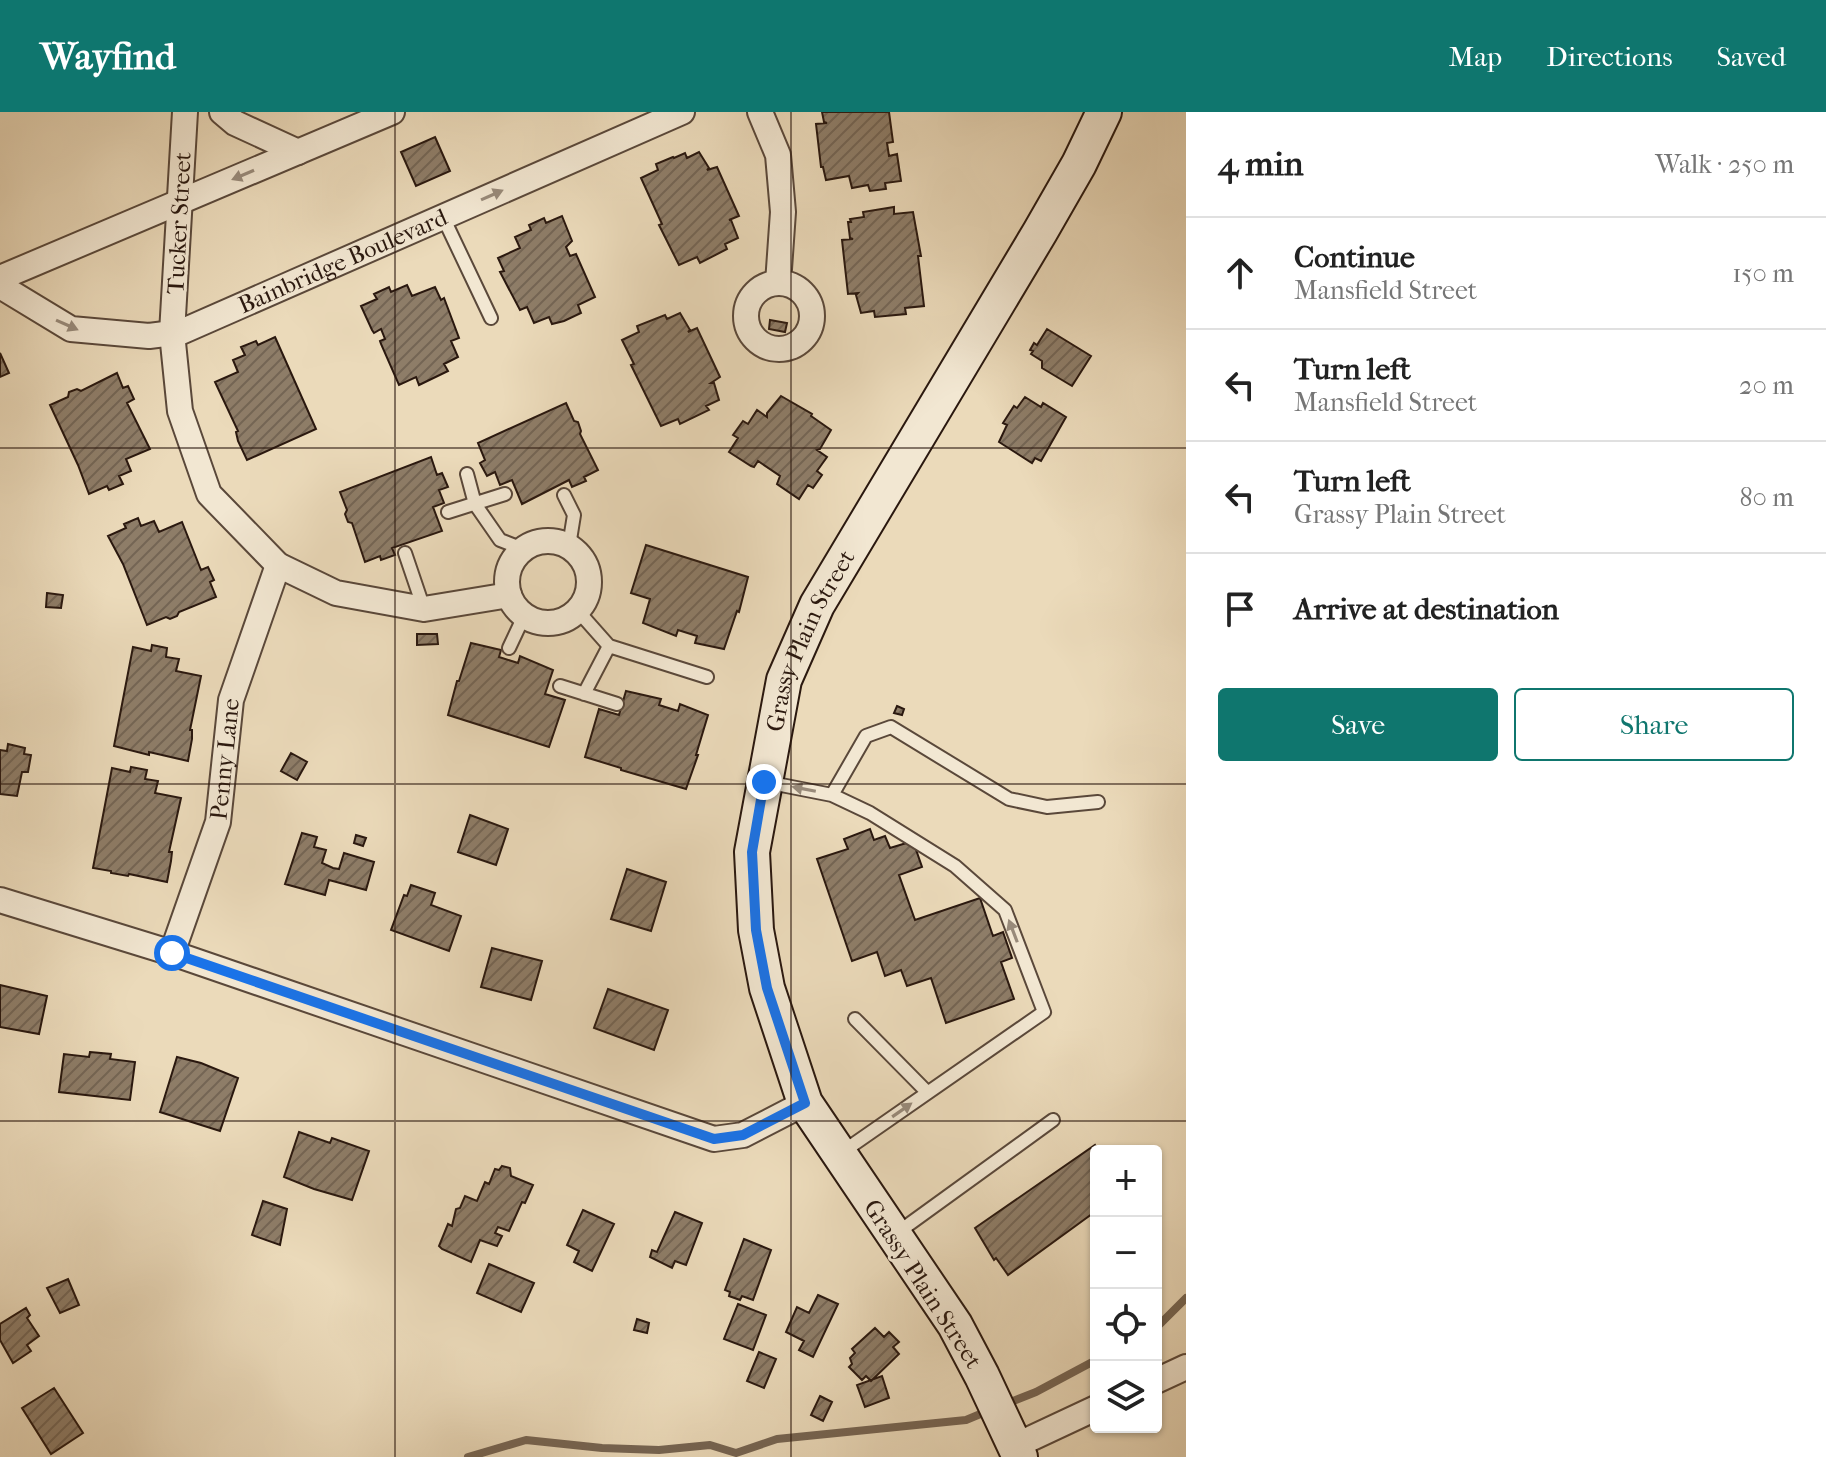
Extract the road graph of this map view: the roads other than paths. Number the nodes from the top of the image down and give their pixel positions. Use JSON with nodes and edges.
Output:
{"nodes":[{"id":1,"x":185,"y":112,"type":"edge"},
{"id":2,"x":222,"y":112,"type":"edge"},
{"id":3,"x":392,"y":112,"type":"edge"},
{"id":4,"x":682,"y":112,"type":"edge"},
{"id":5,"x":760,"y":112,"type":"edge"},
{"id":6,"x":1104,"y":112,"type":"edge"},
{"id":7,"x":357,"y":118,"type":"edge"},
{"id":8,"x":298,"y":152,"type":"junction"},
{"id":9,"x":181,"y":202,"type":"junction"},
{"id":10,"x":443,"y":217,"type":"junction"},
{"id":11,"x":0,"y":278,"type":"edge"},
{"id":12,"x":778,"y":283,"type":"dead end"},
{"id":13,"x":0,"y":286,"type":"edge"},
{"id":14,"x":491,"y":318,"type":"dead end"},
{"id":15,"x":172,"y":333,"type":"junction"},
{"id":16,"x":467,"y":474,"type":"dead end"},
{"id":17,"x":505,"y":494,"type":"dead end"},
{"id":18,"x":564,"y":495,"type":"dead end"},
{"id":19,"x":475,"y":504,"type":"junction"},
{"id":20,"x":448,"y":512,"type":"dead end"},
{"id":21,"x":569,"y":546,"type":"junction"},
{"id":22,"x":523,"y":549,"type":"junction"},
{"id":23,"x":405,"y":553,"type":"dead end"},
{"id":24,"x":278,"y":565,"type":"junction"},
{"id":25,"x":509,"y":595,"type":"junction"},
{"id":26,"x":424,"y":609,"type":"junction"},
{"id":27,"x":578,"y":611,"type":"junction"},
{"id":28,"x":524,"y":616,"type":"junction"},
{"id":29,"x":609,"y":646,"type":"junction"},
{"id":30,"x":509,"y":648,"type":"dead end"},
{"id":31,"x":707,"y":677,"type":"dead end"},
{"id":32,"x":560,"y":686,"type":"dead end"},
{"id":33,"x":584,"y":694,"type":"junction"},
{"id":34,"x":617,"y":704,"type":"dead end"},
{"id":35,"x":764,"y":782,"type":"junction"},
{"id":36,"x":832,"y":795,"type":"junction"},
{"id":37,"x":1098,"y":802,"type":"dead end"},
{"id":38,"x":0,"y":900,"type":"edge"},
{"id":39,"x":172,"y":953,"type":"junction"},
{"id":40,"x":855,"y":1019,"type":"dead end"},
{"id":41,"x":927,"y":1092,"type":"junction"},
{"id":42,"x":805,"y":1103,"type":"junction"},
{"id":43,"x":1053,"y":1120,"type":"dead end"},
{"id":44,"x":838,"y":1155,"type":"junction"},
{"id":45,"x":894,"y":1234,"type":"junction"},
{"id":46,"x":1186,"y":1367,"type":"edge"},
{"id":47,"x":1162,"y":1378,"type":"edge"},
{"id":48,"x":1090,"y":1411,"type":"edge"},
{"id":49,"x":1018,"y":1451,"type":"edge"}],
"edges":[{"from":1,"to":9,"type":"street","name":"Tucker Street"},
{"from":2,"to":8,"type":"street"},
{"from":3,"to":7,"type":"street"},
{"from":10,"to":4,"type":"street","name":"Bainbridge Boulevard","one_way":true},
{"from":5,"to":12,"type":"street"},
{"from":6,"to":35,"type":"main road","name":"Grassy Plain Street"},
{"from":7,"to":8,"type":"street"},
{"from":8,"to":9,"type":"street","one_way":true},
{"from":9,"to":11,"type":"street"},
{"from":9,"to":15,"type":"street","name":"Tucker Street"},
{"from":10,"to":14,"type":"lane"},
{"from":10,"to":15,"type":"street","name":"Bainbridge Boulevard"},
{"from":13,"to":15,"type":"street","name":"Bainbridge Boulevard","one_way":true},
{"from":15,"to":24,"type":"street"},
{"from":16,"to":19,"type":"lane"},
{"from":17,"to":19,"type":"lane"},
{"from":18,"to":21,"type":"lane"},
{"from":19,"to":20,"type":"lane"},
{"from":19,"to":22,"type":"lane"},
{"from":21,"to":22,"type":"street"},
{"from":21,"to":27,"type":"street"},
{"from":22,"to":25,"type":"street"},
{"from":23,"to":26,"type":"lane"},
{"from":24,"to":26,"type":"street"},
{"from":24,"to":39,"type":"street","name":"Penny Lane"},
{"from":25,"to":26,"type":"street"},
{"from":25,"to":28,"type":"street"},
{"from":27,"to":28,"type":"street"},
{"from":27,"to":29,"type":"lane"},
{"from":28,"to":30,"type":"lane"},
{"from":29,"to":31,"type":"lane"},
{"from":29,"to":33,"type":"lane"},
{"from":32,"to":33,"type":"lane"},
{"from":33,"to":34,"type":"lane"},
{"from":36,"to":35,"type":"lane","one_way":true},
{"from":35,"to":42,"type":"main road","name":"Grassy Plain Street"},
{"from":36,"to":37,"type":"lane"},
{"from":41,"to":36,"type":"lane","one_way":true},
{"from":38,"to":39,"type":"street"},
{"from":39,"to":42,"type":"street"},
{"from":40,"to":41,"type":"lane"},
{"from":44,"to":41,"type":"lane","one_way":true},
{"from":42,"to":44,"type":"main road","name":"Grassy Plain Street"},
{"from":43,"to":45,"type":"lane"},
{"from":44,"to":45,"type":"main road","name":"Grassy Plain Street"},
{"from":45,"to":49,"type":"main road","name":"Grassy Plain Street"},
{"from":46,"to":47,"type":"street"},
{"from":48,"to":49,"type":"street"}]}
